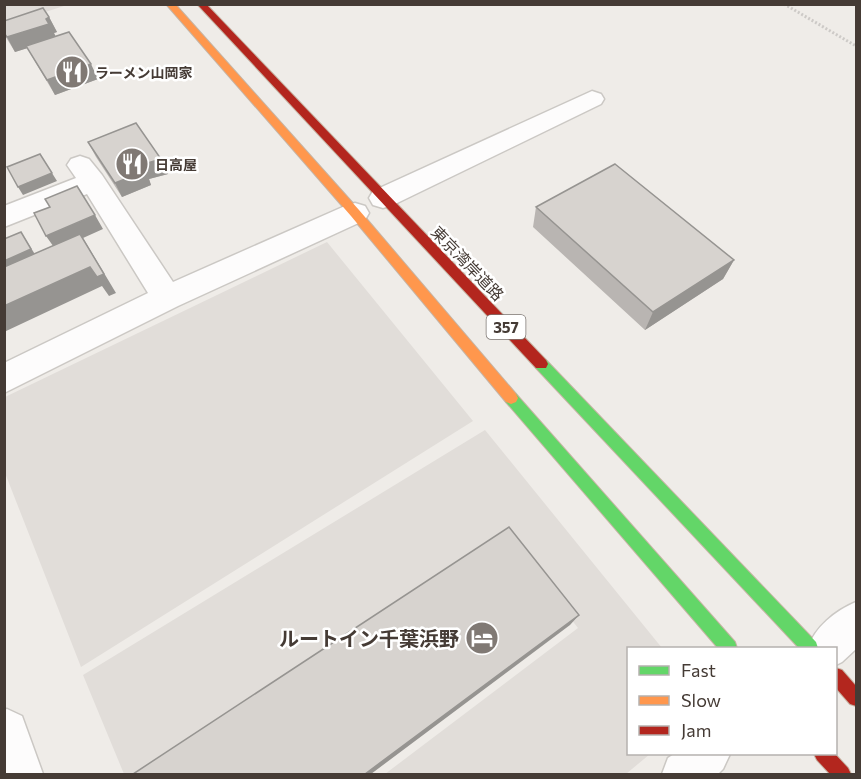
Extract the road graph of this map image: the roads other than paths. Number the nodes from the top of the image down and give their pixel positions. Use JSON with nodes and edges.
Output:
{"nodes":[{"id":1,"x":170,"y":4,"type":"edge"},
{"id":2,"x":201,"y":4,"type":"edge"},
{"id":3,"x":592,"y":99,"type":"dead end"},
{"id":4,"x":382,"y":198,"type":"junction"},
{"id":5,"x":355,"y":213,"type":"junction"},
{"id":6,"x":4,"y":217,"type":"edge"},
{"id":7,"x":167,"y":298,"type":"junction"},
{"id":8,"x":4,"y":379,"type":"edge"},
{"id":9,"x":856,"y":622,"type":"edge"},
{"id":10,"x":728,"y":647,"type":"edge"},
{"id":11,"x":809,"y":647,"type":"edge"},
{"id":12,"x":829,"y":647,"type":"edge"},
{"id":13,"x":837,"y":677,"type":"edge"},
{"id":14,"x":856,"y":698,"type":"edge"},
{"id":15,"x":4,"y":733,"type":"edge"},
{"id":16,"x":706,"y":755,"type":"edge"},
{"id":17,"x":825,"y":755,"type":"edge"},
{"id":18,"x":21,"y":774,"type":"edge"},
{"id":19,"x":684,"y":774,"type":"edge"},
{"id":20,"x":842,"y":774,"type":"edge"}],
"edges":[{"from":1,"to":5,"type":"highway","number":"357"},
{"from":2,"to":4,"type":"highway","name":"東京湾岸道路","number":"357"},
{"from":3,"to":4,"type":"street"},
{"from":4,"to":11,"type":"highway","name":"東京湾岸道路","number":"357"},
{"from":5,"to":7,"type":"street"},
{"from":5,"to":10,"type":"highway","number":"357"},
{"from":6,"to":7,"type":"street"},
{"from":7,"to":8,"type":"street"},
{"from":9,"to":12,"type":"street"},
{"from":13,"to":14,"type":"highway"},
{"from":15,"to":18,"type":"street"},
{"from":16,"to":19,"type":"street"},
{"from":17,"to":20,"type":"highway"}]}
